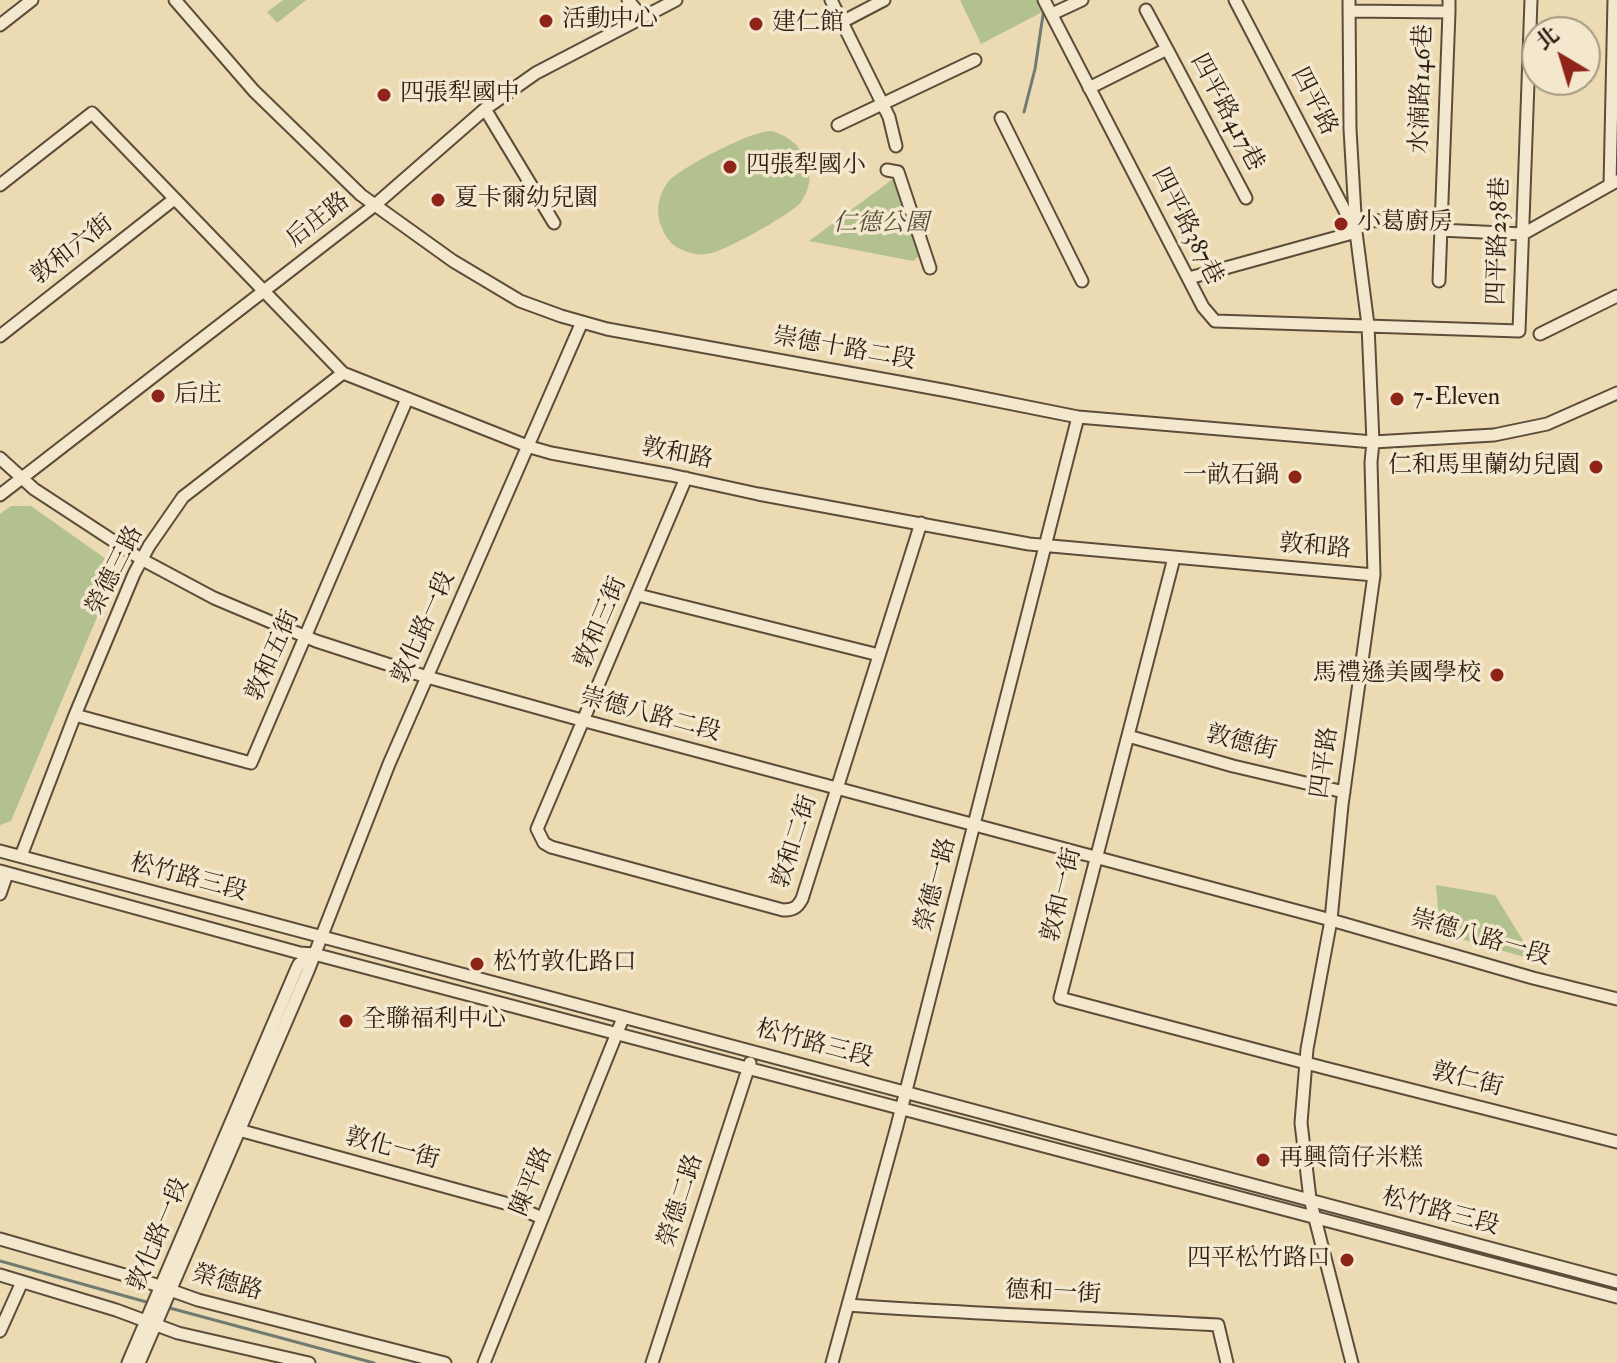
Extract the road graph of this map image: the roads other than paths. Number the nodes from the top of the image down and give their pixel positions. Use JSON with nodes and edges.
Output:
{"nodes":[{"id":1,"x":32,"y":0,"type":"edge"},
{"id":2,"x":175,"y":0,"type":"edge"},
{"id":3,"x":628,"y":0,"type":"edge"},
{"id":4,"x":676,"y":0,"type":"edge"},
{"id":5,"x":831,"y":0,"type":"edge"},
{"id":6,"x":884,"y":0,"type":"edge"},
{"id":7,"x":1044,"y":0,"type":"edge"},
{"id":8,"x":1082,"y":0,"type":"edge"},
{"id":9,"x":1235,"y":0,"type":"edge"},
{"id":10,"x":1531,"y":0,"type":"edge"},
{"id":11,"x":1614,"y":0,"type":"edge"},
{"id":12,"x":1349,"y":6,"type":"edge"},
{"id":13,"x":1449,"y":6,"type":"edge"},
{"id":14,"x":1146,"y":10,"type":"dead end"},
{"id":15,"x":1052,"y":14,"type":"junction"},
{"id":16,"x":642,"y":17,"type":"junction"},
{"id":17,"x":842,"y":22,"type":"junction"},
{"id":18,"x":0,"y":25,"type":"edge"},
{"id":19,"x":1167,"y":49,"type":"junction"},
{"id":20,"x":975,"y":60,"type":"dead end"},
{"id":21,"x":1089,"y":88,"type":"junction"},
{"id":22,"x":882,"y":103,"type":"junction"},
{"id":23,"x":485,"y":109,"type":"junction"},
{"id":24,"x":1001,"y":118,"type":"dead end"},
{"id":25,"x":838,"y":125,"type":"dead end"},
{"id":26,"x":896,"y":146,"type":"dead end"},
{"id":27,"x":887,"y":170,"type":"dead end"},
{"id":28,"x":1613,"y":183,"type":"edge"},
{"id":29,"x":0,"y":185,"type":"edge"},
{"id":30,"x":1246,"y":198,"type":"dead end"},
{"id":31,"x":173,"y":200,"type":"junction"},
{"id":32,"x":375,"y":205,"type":"junction"},
{"id":33,"x":554,"y":223,"type":"dead end"},
{"id":34,"x":1440,"y":225,"type":"junction"},
{"id":35,"x":1356,"y":227,"type":"junction"},
{"id":36,"x":1523,"y":234,"type":"junction"},
{"id":37,"x":930,"y":268,"type":"dead end"},
{"id":38,"x":1189,"y":278,"type":"junction"},
{"id":39,"x":1082,"y":281,"type":"dead end"},
{"id":40,"x":1439,"y":281,"type":"dead end"},
{"id":41,"x":263,"y":292,"type":"junction"},
{"id":42,"x":1617,"y":296,"type":"edge"},
{"id":43,"x":582,"y":322,"type":"junction"},
{"id":44,"x":1368,"y":325,"type":"junction"},
{"id":45,"x":1540,"y":334,"type":"dead end"},
{"id":46,"x":0,"y":336,"type":"edge"},
{"id":47,"x":343,"y":373,"type":"junction"},
{"id":48,"x":1617,"y":393,"type":"edge"},
{"id":49,"x":407,"y":399,"type":"junction"},
{"id":50,"x":1078,"y":417,"type":"junction"},
{"id":51,"x":1373,"y":442,"type":"junction"},
{"id":52,"x":530,"y":447,"type":"junction"},
{"id":53,"x":0,"y":458,"type":"edge"},
{"id":54,"x":22,"y":478,"type":"junction"},
{"id":55,"x":686,"y":478,"type":"junction"},
{"id":56,"x":0,"y":495,"type":"edge"},
{"id":57,"x":921,"y":523,"type":"junction"},
{"id":58,"x":1046,"y":546,"type":"junction"},
{"id":59,"x":1174,"y":558,"type":"junction"},
{"id":60,"x":141,"y":559,"type":"junction"},
{"id":61,"x":1374,"y":575,"type":"junction"},
{"id":62,"x":638,"y":595,"type":"junction"},
{"id":63,"x":307,"y":636,"type":"junction"},
{"id":64,"x":879,"y":655,"type":"junction"},
{"id":65,"x":427,"y":677,"type":"junction"},
{"id":66,"x":75,"y":715,"type":"junction"},
{"id":67,"x":585,"y":721,"type":"junction"},
{"id":68,"x":1128,"y":736,"type":"junction"},
{"id":69,"x":836,"y":789,"type":"junction"},
{"id":70,"x":1344,"y":792,"type":"junction"},
{"id":71,"x":975,"y":824,"type":"junction"},
{"id":72,"x":537,"y":829,"type":"joint"},
{"id":73,"x":0,"y":851,"type":"edge"},
{"id":74,"x":21,"y":856,"type":"junction"},
{"id":75,"x":1095,"y":858,"type":"junction"},
{"id":76,"x":4,"y":872,"type":"edge"},
{"id":77,"x":0,"y":894,"type":"edge"},
{"id":78,"x":1331,"y":920,"type":"junction"},
{"id":79,"x":319,"y":938,"type":"junction"},
{"id":80,"x":314,"y":954,"type":"junction"},
{"id":81,"x":1617,"y":999,"type":"edge"},
{"id":82,"x":623,"y":1018,"type":"junction"},
{"id":83,"x":617,"y":1033,"type":"junction"},
{"id":84,"x":753,"y":1052,"type":"junction"},
{"id":85,"x":1306,"y":1063,"type":"junction"},
{"id":86,"x":748,"y":1067,"type":"junction"},
{"id":87,"x":906,"y":1092,"type":"junction"},
{"id":88,"x":902,"y":1107,"type":"junction"},
{"id":89,"x":235,"y":1129,"type":"junction"},
{"id":90,"x":1617,"y":1142,"type":"edge"},
{"id":91,"x":1310,"y":1199,"type":"junction"},
{"id":92,"x":542,"y":1218,"type":"junction"},
{"id":93,"x":1314,"y":1218,"type":"junction"},
{"id":94,"x":0,"y":1239,"type":"edge"},
{"id":95,"x":0,"y":1275,"type":"edge"},
{"id":96,"x":22,"y":1282,"type":"junction"},
{"id":97,"x":1617,"y":1282,"type":"edge"},
{"id":98,"x":166,"y":1289,"type":"junction"},
{"id":99,"x":1617,"y":1297,"type":"edge"},
{"id":100,"x":848,"y":1305,"type":"junction"},
{"id":101,"x":151,"y":1323,"type":"junction"},
{"id":102,"x":0,"y":1331,"type":"edge"},
{"id":103,"x":128,"y":1363,"type":"edge"},
{"id":104,"x":139,"y":1363,"type":"edge"},
{"id":105,"x":309,"y":1363,"type":"edge"},
{"id":106,"x":445,"y":1363,"type":"edge"},
{"id":107,"x":484,"y":1363,"type":"edge"},
{"id":108,"x":652,"y":1363,"type":"edge"},
{"id":109,"x":832,"y":1363,"type":"edge"},
{"id":110,"x":1227,"y":1363,"type":"edge"},
{"id":111,"x":1352,"y":1363,"type":"edge"}],
"edges":[{"from":1,"to":18,"type":"street"},
{"from":2,"to":32,"type":"street","name":"崇德十路二段"},
{"from":3,"to":16,"type":"street"},
{"from":4,"to":16,"type":"street","name":"后庄路"},
{"from":5,"to":17,"type":"street"},
{"from":6,"to":17,"type":"street"},
{"from":7,"to":15,"type":"street","name":"四平路387巷"},
{"from":8,"to":15,"type":"street"},
{"from":9,"to":35,"type":"street","name":"四平路"},
{"from":10,"to":36,"type":"street","name":"四平路238巷"},
{"from":11,"to":28,"type":"street"},
{"from":12,"to":13,"type":"street","name":"水湳路146巷"},
{"from":12,"to":35,"type":"street"},
{"from":13,"to":34,"type":"street","name":"水湳路146巷"},
{"from":14,"to":19,"type":"street","name":"四平路417巷"},
{"from":15,"to":21,"type":"street","name":"四平路387巷"},
{"from":16,"to":23,"type":"street","name":"后庄路"},
{"from":17,"to":22,"type":"street"},
{"from":19,"to":21,"type":"street","name":"四平路417巷"},
{"from":19,"to":30,"type":"street","name":"四平路417巷"},
{"from":20,"to":22,"type":"street"},
{"from":21,"to":38,"type":"street","name":"四平路387巷"},
{"from":22,"to":25,"type":"street"},
{"from":22,"to":26,"type":"street"},
{"from":23,"to":32,"type":"street","name":"后庄路"},
{"from":23,"to":33,"type":"street"},
{"from":24,"to":39,"type":"street"},
{"from":27,"to":37,"type":"street"},
{"from":28,"to":36,"type":"street"},
{"from":29,"to":31,"type":"street","name":"敦和路"},
{"from":31,"to":41,"type":"street","name":"敦和路"},
{"from":31,"to":46,"type":"street","name":"敦和六街"},
{"from":32,"to":41,"type":"street","name":"后庄路"},
{"from":32,"to":43,"type":"street","name":"崇德十路二段"},
{"from":34,"to":35,"type":"street"},
{"from":34,"to":36,"type":"street"},
{"from":34,"to":40,"type":"street","name":"水湳路146巷"},
{"from":35,"to":38,"type":"street"},
{"from":35,"to":44,"type":"street","name":"四平路"},
{"from":36,"to":44,"type":"street","name":"四平路238巷"},
{"from":38,"to":44,"type":"street","name":"四平路387巷"},
{"from":41,"to":47,"type":"street","name":"敦和路"},
{"from":41,"to":54,"type":"street","name":"后庄路"},
{"from":42,"to":45,"type":"street"},
{"from":43,"to":50,"type":"street","name":"崇德十路二段"},
{"from":43,"to":52,"type":"street","name":"敦化路一段"},
{"from":44,"to":51,"type":"street","name":"四平路"},
{"from":47,"to":49,"type":"street","name":"敦和路"},
{"from":47,"to":60,"type":"street","name":"榮德三路"},
{"from":48,"to":51,"type":"street","name":"崇德十路二段"},
{"from":49,"to":52,"type":"street","name":"敦和路"},
{"from":49,"to":63,"type":"street","name":"敦和五街"},
{"from":50,"to":51,"type":"street","name":"崇德十路二段"},
{"from":50,"to":58,"type":"street","name":"榮德一路"},
{"from":51,"to":61,"type":"street","name":"四平路"},
{"from":52,"to":55,"type":"street","name":"敦和路"},
{"from":52,"to":65,"type":"street","name":"敦化路一段"},
{"from":53,"to":54,"type":"street","name":"崇德八路二段"},
{"from":54,"to":56,"type":"street","name":"后庄路"},
{"from":54,"to":60,"type":"street","name":"崇德八路二段"},
{"from":55,"to":57,"type":"street","name":"敦和路"},
{"from":55,"to":62,"type":"street","name":"敦和三街"},
{"from":57,"to":58,"type":"street","name":"敦和路"},
{"from":57,"to":64,"type":"street","name":"敦和二街"},
{"from":58,"to":59,"type":"street","name":"敦和路"},
{"from":58,"to":71,"type":"street","name":"榮德一路"},
{"from":59,"to":61,"type":"street","name":"敦和路"},
{"from":59,"to":68,"type":"street","name":"敦和一街"},
{"from":60,"to":63,"type":"street","name":"崇德八路二段"},
{"from":60,"to":66,"type":"street","name":"榮德三路"},
{"from":61,"to":70,"type":"street","name":"四平路"},
{"from":62,"to":64,"type":"street"},
{"from":62,"to":67,"type":"street","name":"敦和三街"},
{"from":63,"to":65,"type":"street","name":"崇德八路二段"},
{"from":63,"to":66,"type":"street","name":"敦和五街"},
{"from":64,"to":69,"type":"street","name":"敦和二街"},
{"from":65,"to":67,"type":"street","name":"崇德八路二段"},
{"from":65,"to":79,"type":"street","name":"敦化路一段"},
{"from":66,"to":74,"type":"street","name":"榮德三路"},
{"from":67,"to":69,"type":"street","name":"崇德八路二段"},
{"from":67,"to":72,"type":"street","name":"敦和三街"},
{"from":68,"to":70,"type":"street","name":"敦德街"},
{"from":68,"to":75,"type":"street","name":"敦和一街"},
{"from":69,"to":71,"type":"street","name":"崇德八路二段"},
{"from":69,"to":72,"type":"street","name":"敦和二街"},
{"from":70,"to":78,"type":"street","name":"四平路"},
{"from":71,"to":75,"type":"street","name":"崇德八路二段"},
{"from":71,"to":87,"type":"street","name":"榮德一路"},
{"from":73,"to":74,"type":"street","name":"松竹路三段"},
{"from":74,"to":79,"type":"street","name":"松竹路三段"},
{"from":75,"to":78,"type":"street","name":"崇德八路二段"},
{"from":75,"to":85,"type":"street","name":"敦和一街"},
{"from":76,"to":77,"type":"street"},
{"from":76,"to":80,"type":"street","name":"松竹路三段"},
{"from":78,"to":81,"type":"street","name":"崇德八路一段"},
{"from":78,"to":85,"type":"street","name":"四平路"},
{"from":79,"to":80,"type":"street","name":"敦化路一段"},
{"from":79,"to":82,"type":"street","name":"松竹路三段"},
{"from":80,"to":83,"type":"street","name":"松竹路三段"},
{"from":80,"to":89,"type":"street","name":"敦化路一段"},
{"from":82,"to":83,"type":"street","name":"陳平路"},
{"from":82,"to":84,"type":"street","name":"松竹路三段"},
{"from":83,"to":86,"type":"street","name":"松竹路三段"},
{"from":83,"to":92,"type":"street","name":"陳平路"},
{"from":84,"to":86,"type":"street","name":"榮德二路"},
{"from":84,"to":87,"type":"street","name":"松竹路三段"},
{"from":85,"to":90,"type":"street","name":"敦仁街"},
{"from":85,"to":91,"type":"street","name":"四平路"},
{"from":86,"to":88,"type":"street","name":"松竹路三段"},
{"from":86,"to":108,"type":"street","name":"榮德二路"},
{"from":87,"to":88,"type":"street","name":"榮德一路"},
{"from":87,"to":91,"type":"street","name":"松竹路三段"},
{"from":88,"to":93,"type":"street","name":"松竹路三段"},
{"from":88,"to":100,"type":"street","name":"榮德一路"},
{"from":89,"to":92,"type":"street","name":"敦化一街"},
{"from":89,"to":98,"type":"street","name":"敦化路一段"},
{"from":91,"to":93,"type":"street","name":"四平路"},
{"from":91,"to":97,"type":"street","name":"松竹路三段"},
{"from":92,"to":107,"type":"street","name":"陳平路"},
{"from":93,"to":99,"type":"street","name":"松竹路三段"},
{"from":93,"to":111,"type":"street","name":"四平路"},
{"from":94,"to":98,"type":"street","name":"榮德路"},
{"from":95,"to":96,"type":"street"},
{"from":96,"to":101,"type":"street"},
{"from":96,"to":102,"type":"street"},
{"from":98,"to":101,"type":"street","name":"敦化路一段"},
{"from":98,"to":106,"type":"street","name":"榮德路"},
{"from":100,"to":109,"type":"street","name":"榮德一路"},
{"from":100,"to":110,"type":"street","name":"德和一街"},
{"from":101,"to":103,"type":"street","name":"敦化路一段"},
{"from":101,"to":104,"type":"street","name":"敦化路一段"},
{"from":101,"to":105,"type":"street"}]}
